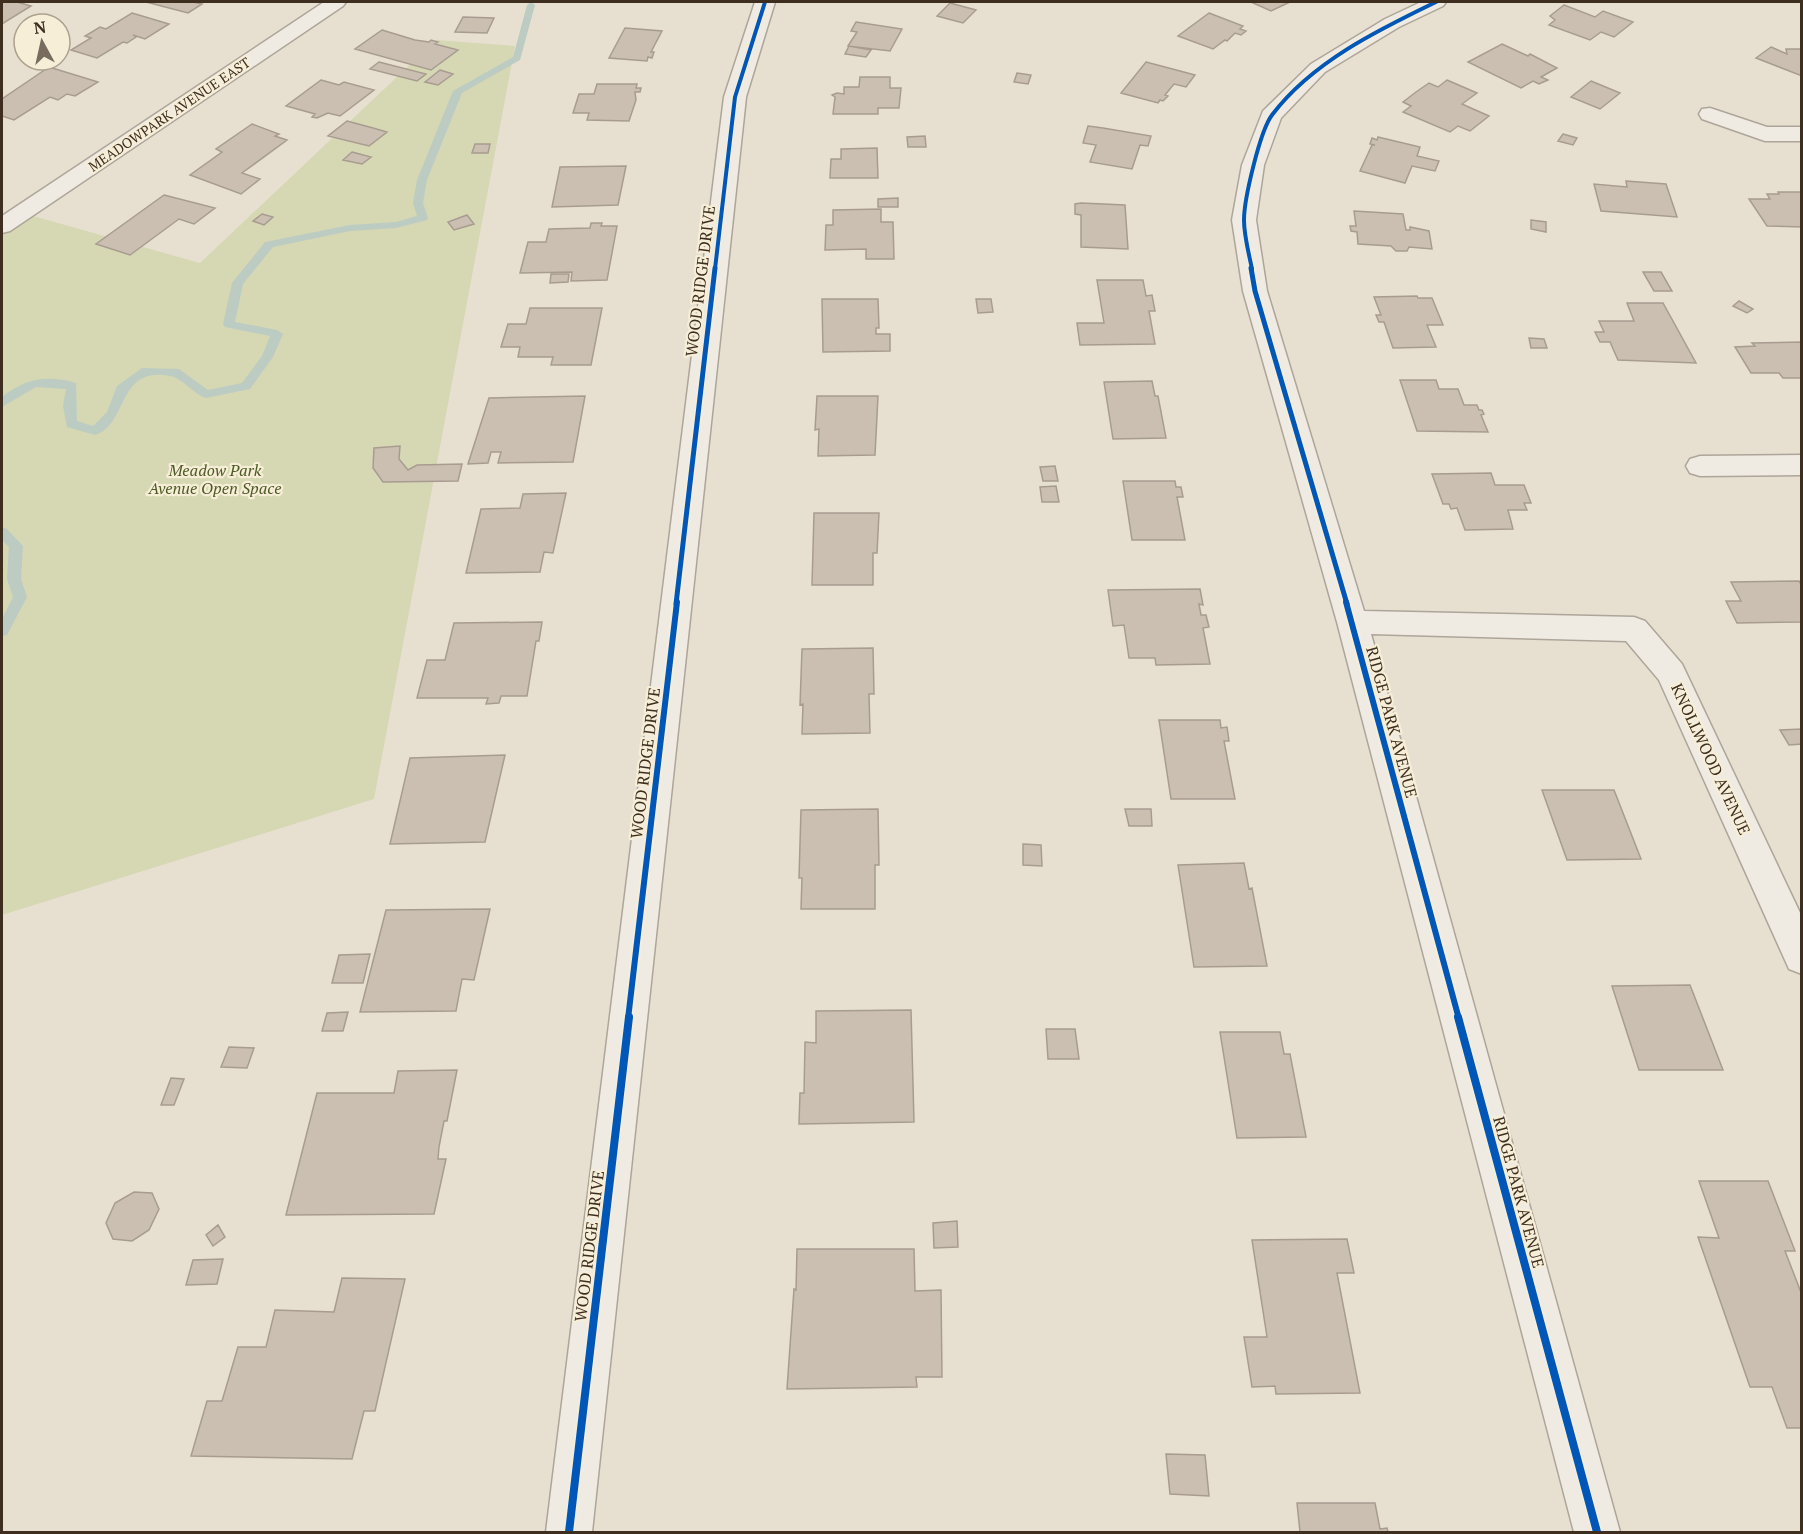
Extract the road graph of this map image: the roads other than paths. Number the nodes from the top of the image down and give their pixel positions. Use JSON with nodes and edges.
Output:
{"nodes":[{"id":1,"x":336,"y":2,"type":"edge"},
{"id":2,"x":765,"y":2,"type":"edge"},
{"id":3,"x":1436,"y":2,"type":"edge"},
{"id":4,"x":1710,"y":114,"type":"dead end"},
{"id":5,"x":1802,"y":134,"type":"edge"},
{"id":6,"x":2,"y":226,"type":"edge"},
{"id":7,"x":1802,"y":465,"type":"edge"},
{"id":8,"x":1700,"y":466,"type":"dead end"},
{"id":9,"x":1352,"y":622,"type":"junction"},
{"id":10,"x":1802,"y":957,"type":"edge"},
{"id":11,"x":569,"y":1533,"type":"edge"},
{"id":12,"x":1597,"y":1533,"type":"edge"}],
"edges":[{"from":1,"to":6,"type":"street","name":"MEADOWPARK AVENUE EAST"},
{"from":2,"to":11,"type":"street","name":"WOOD RIDGE DRIVE"},
{"from":3,"to":9,"type":"street","name":"RIDGE PARK AVENUE"},
{"from":4,"to":5,"type":"street"},
{"from":7,"to":8,"type":"street"},
{"from":9,"to":10,"type":"street","name":"KNOLLWOOD AVENUE"},
{"from":9,"to":12,"type":"street","name":"RIDGE PARK AVENUE"}]}
